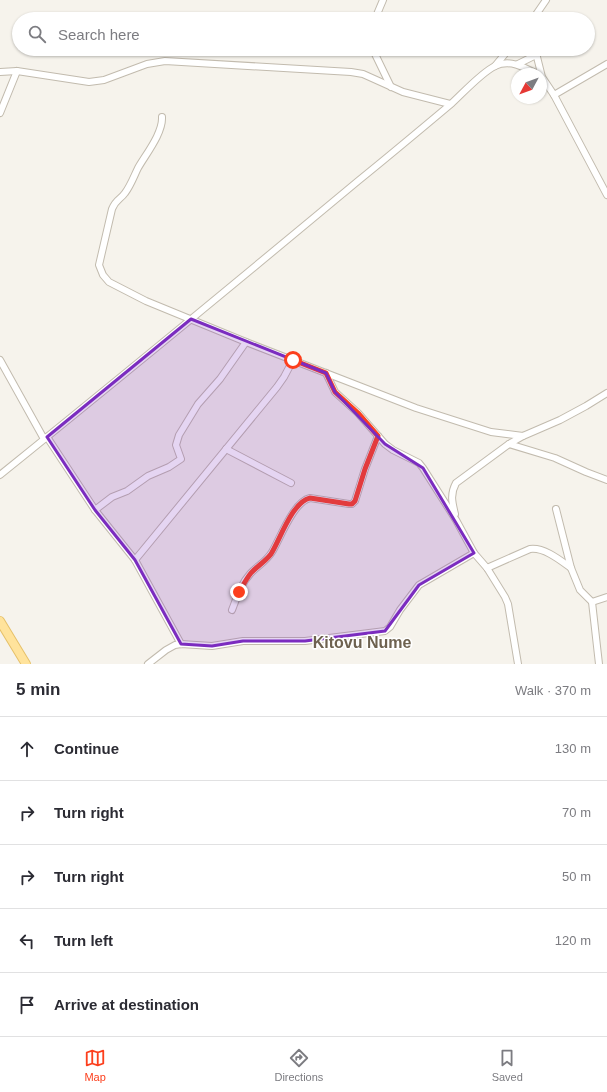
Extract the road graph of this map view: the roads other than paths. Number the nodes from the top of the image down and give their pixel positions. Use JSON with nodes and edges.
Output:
{"nodes":[{"id":1,"x":383,"y":0,"type":"edge"},
{"id":2,"x":546,"y":0,"type":"edge"},
{"id":3,"x":378,"y":12,"type":"edge"},
{"id":4,"x":538,"y":12,"type":"edge"},
{"id":5,"x":376,"y":56,"type":"edge"},
{"id":6,"x":503,"y":56,"type":"edge"},
{"id":7,"x":530,"y":56,"type":"edge"},
{"id":8,"x":537,"y":56,"type":"edge"},
{"id":9,"x":518,"y":64,"type":"junction"},
{"id":10,"x":607,"y":64,"type":"edge"},
{"id":11,"x":495,"y":66,"type":"junction"},
{"id":12,"x":525,"y":68,"type":"edge"},
{"id":13,"x":539,"y":68,"type":"edge"},
{"id":14,"x":18,"y":71,"type":"junction"},
{"id":15,"x":0,"y":72,"type":"edge"},
{"id":16,"x":547,"y":86,"type":"edge"},
{"id":17,"x":391,"y":87,"type":"junction"},
{"id":18,"x":554,"y":95,"type":"junction"},
{"id":19,"x":450,"y":104,"type":"junction"},
{"id":20,"x":0,"y":113,"type":"edge"},
{"id":21,"x":162,"y":117,"type":"dead end"},
{"id":22,"x":607,"y":195,"type":"edge"},
{"id":23,"x":191,"y":319,"type":"junction"},
{"id":24,"x":246,"y":342,"type":"junction"},
{"id":25,"x":0,"y":360,"type":"edge"},
{"id":26,"x":293,"y":360,"type":"junction"},
{"id":27,"x":326,"y":373,"type":"junction"},
{"id":28,"x":607,"y":393,"type":"edge"},
{"id":29,"x":378,"y":436,"type":"junction"},
{"id":30,"x":523,"y":436,"type":"junction"},
{"id":31,"x":46,"y":438,"type":"junction"},
{"id":32,"x":509,"y":444,"type":"junction"},
{"id":33,"x":226,"y":449,"type":"junction"},
{"id":34,"x":0,"y":475,"type":"edge"},
{"id":35,"x":607,"y":480,"type":"edge"},
{"id":36,"x":291,"y":483,"type":"dead end"},
{"id":37,"x":556,"y":508,"type":"dead end"},
{"id":38,"x":95,"y":510,"type":"junction"},
{"id":39,"x":456,"y":520,"type":"junction"},
{"id":40,"x":474,"y":553,"type":"junction"},
{"id":41,"x":135,"y":560,"type":"junction"},
{"id":42,"x":487,"y":568,"type":"junction"},
{"id":43,"x":571,"y":568,"type":"junction"},
{"id":44,"x":607,"y":597,"type":"edge"},
{"id":45,"x":592,"y":602,"type":"junction"},
{"id":46,"x":232,"y":610,"type":"dead end"},
{"id":47,"x":1,"y":625,"type":"edge"},
{"id":48,"x":180,"y":644,"type":"junction"},
{"id":49,"x":26,"y":664,"type":"edge"},
{"id":50,"x":148,"y":664,"type":"edge"},
{"id":51,"x":518,"y":664,"type":"edge"},
{"id":52,"x":599,"y":664,"type":"edge"}],
"edges":[{"from":1,"to":3,"type":"street"},
{"from":2,"to":4,"type":"street"},
{"from":5,"to":17,"type":"street"},
{"from":6,"to":11,"type":"street"},
{"from":7,"to":9,"type":"street"},
{"from":8,"to":13,"type":"street"},
{"from":9,"to":11,"type":"street"},
{"from":9,"to":12,"type":"street"},
{"from":10,"to":18,"type":"street"},
{"from":11,"to":19,"type":"street"},
{"from":14,"to":15,"type":"street"},
{"from":14,"to":17,"type":"street"},
{"from":14,"to":20,"type":"street"},
{"from":16,"to":18,"type":"street"},
{"from":17,"to":19,"type":"street"},
{"from":18,"to":22,"type":"street"},
{"from":19,"to":23,"type":"street"},
{"from":21,"to":23,"type":"street"},
{"from":23,"to":24,"type":"street"},
{"from":23,"to":31,"type":"street"},
{"from":24,"to":26,"type":"street"},
{"from":24,"to":38,"type":"street"},
{"from":25,"to":31,"type":"street"},
{"from":26,"to":27,"type":"street"},
{"from":26,"to":33,"type":"street"},
{"from":27,"to":29,"type":"street"},
{"from":27,"to":30,"type":"street"},
{"from":28,"to":30,"type":"street"},
{"from":29,"to":39,"type":"street"},
{"from":29,"to":46,"type":"street"},
{"from":30,"to":32,"type":"street"},
{"from":31,"to":34,"type":"street"},
{"from":31,"to":38,"type":"street"},
{"from":32,"to":35,"type":"street"},
{"from":32,"to":39,"type":"street"},
{"from":33,"to":36,"type":"street"},
{"from":33,"to":41,"type":"street"},
{"from":37,"to":43,"type":"street"},
{"from":38,"to":41,"type":"street"},
{"from":39,"to":40,"type":"street"},
{"from":40,"to":42,"type":"street"},
{"from":40,"to":48,"type":"street"},
{"from":41,"to":48,"type":"street"},
{"from":42,"to":43,"type":"street"},
{"from":42,"to":51,"type":"street"},
{"from":43,"to":45,"type":"street"},
{"from":44,"to":45,"type":"street"},
{"from":45,"to":52,"type":"street"},
{"from":47,"to":49,"type":"main road"},
{"from":48,"to":50,"type":"street"}]}
